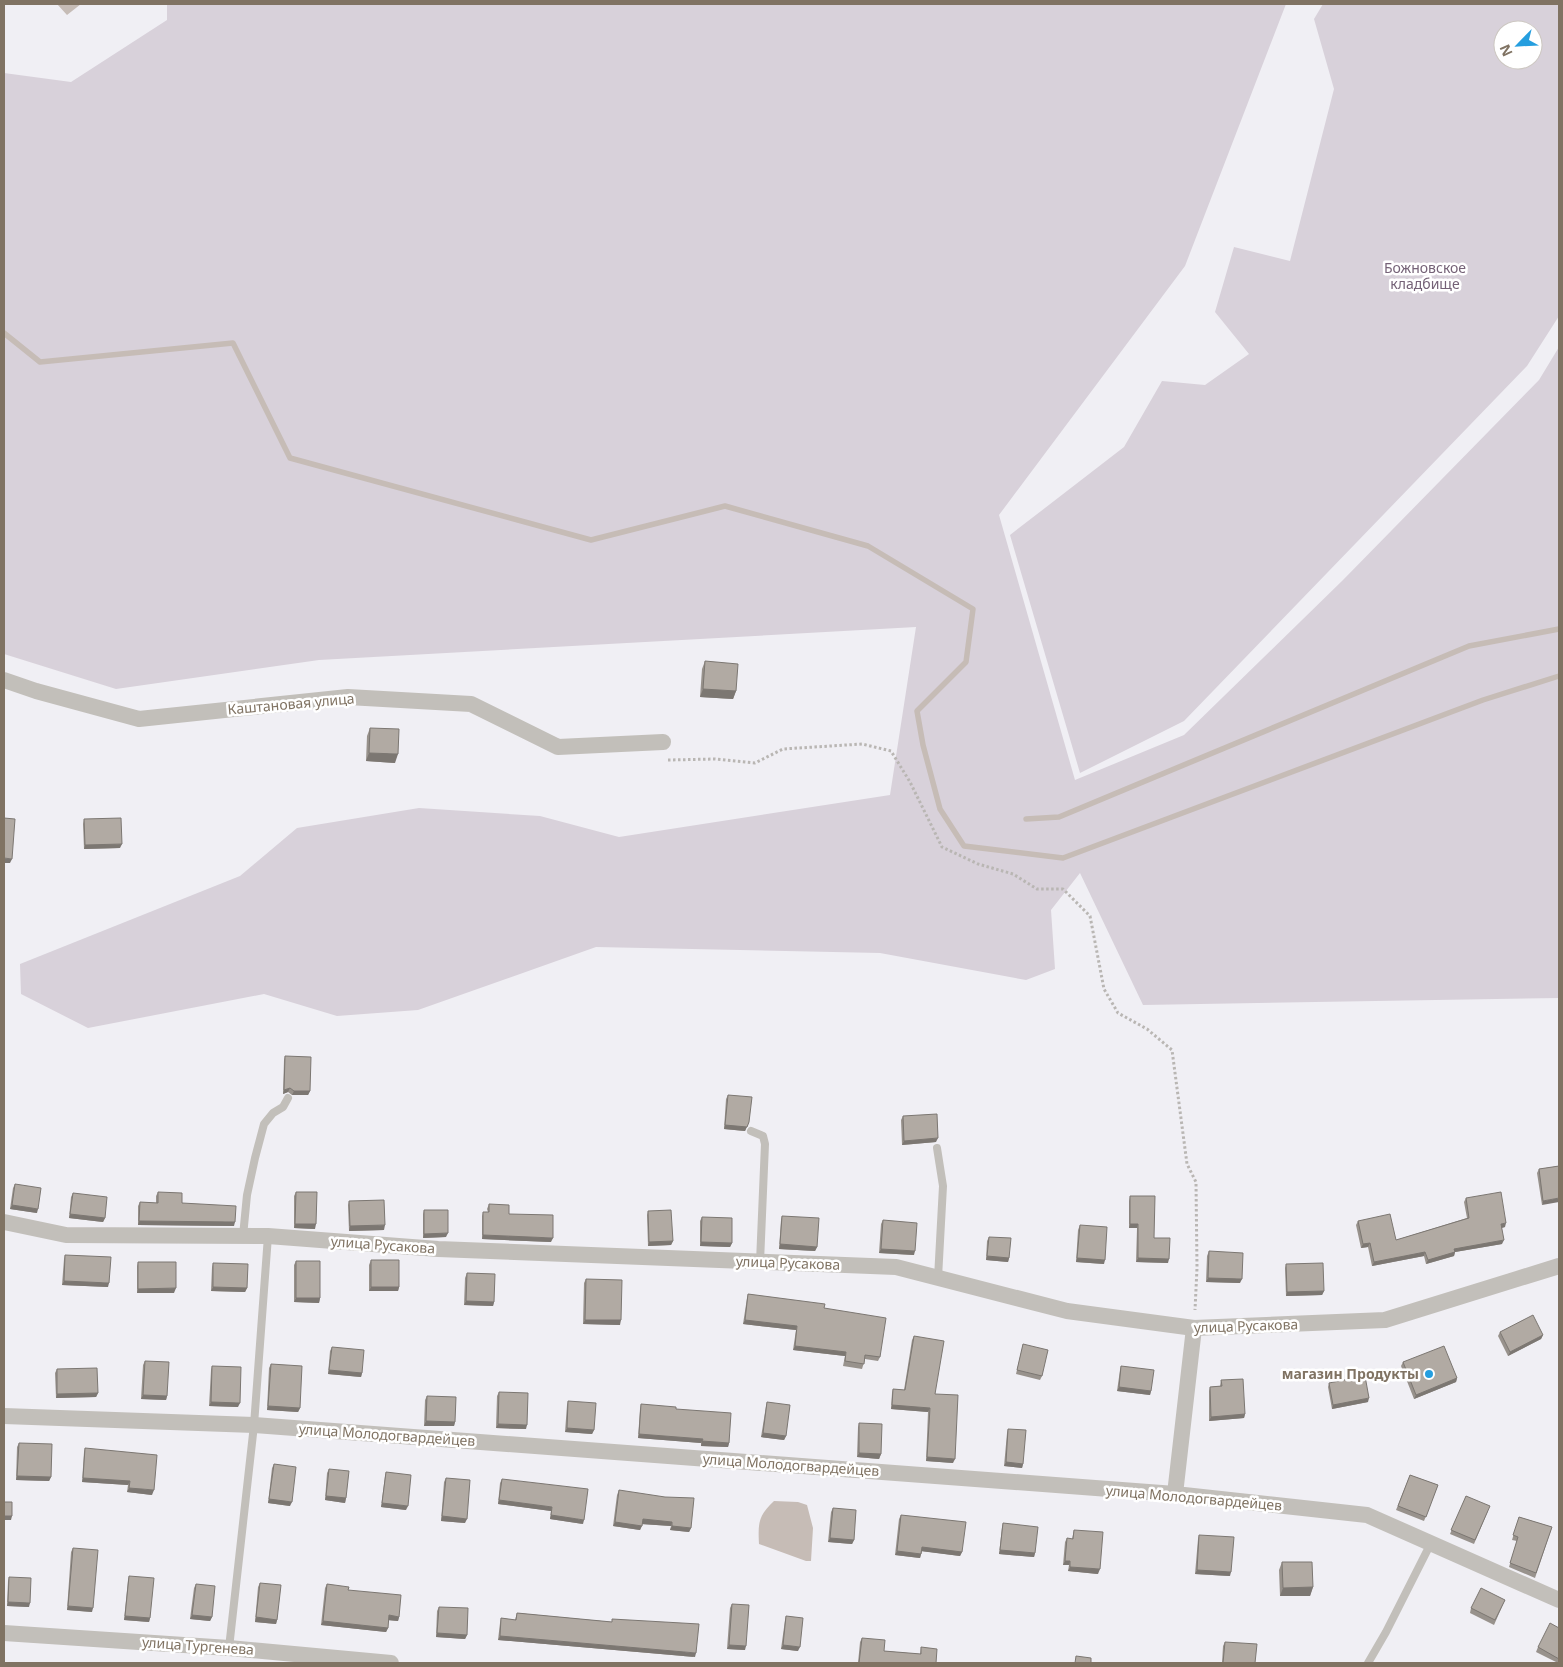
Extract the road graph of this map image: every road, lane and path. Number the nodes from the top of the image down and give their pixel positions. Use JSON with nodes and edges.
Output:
{"nodes":[{"id":1,"x":4,"y":680,"type":"edge"},
{"id":2,"x":663,"y":742,"type":"joint"},
{"id":3,"x":288,"y":1098,"type":"dead end"},
{"id":4,"x":751,"y":1131,"type":"dead end"},
{"id":5,"x":937,"y":1148,"type":"dead end"},
{"id":6,"x":4,"y":1222,"type":"edge"},
{"id":7,"x":243,"y":1236,"type":"junction"},
{"id":8,"x":268,"y":1236,"type":"junction"},
{"id":9,"x":760,"y":1262,"type":"junction"},
{"id":10,"x":1559,"y":1266,"type":"edge"},
{"id":11,"x":938,"y":1278,"type":"junction"},
{"id":12,"x":1194,"y":1328,"type":"junction"},
{"id":13,"x":4,"y":1416,"type":"edge"},
{"id":14,"x":254,"y":1425,"type":"junction"},
{"id":15,"x":1174,"y":1494,"type":"junction"},
{"id":16,"x":1430,"y":1543,"type":"junction"},
{"id":17,"x":1559,"y":1600,"type":"edge"},
{"id":18,"x":4,"y":1633,"type":"edge"},
{"id":19,"x":229,"y":1648,"type":"junction"},
{"id":20,"x":391,"y":1663,"type":"edge"},
{"id":21,"x":1368,"y":1663,"type":"edge"}],
"edges":[{"from":1,"to":2,"type":"street","name":"Каштановая улица"},
{"from":2,"to":12,"type":"path"},
{"from":3,"to":7,"type":"lane"},
{"from":4,"to":9,"type":"lane"},
{"from":5,"to":11,"type":"lane"},
{"from":6,"to":7,"type":"street","name":"улица Русакова"},
{"from":7,"to":8,"type":"street","name":"улица Русакова"},
{"from":8,"to":9,"type":"street","name":"улица Русакова"},
{"from":8,"to":14,"type":"lane"},
{"from":9,"to":11,"type":"street","name":"улица Русакова"},
{"from":10,"to":12,"type":"street","name":"улица Русакова"},
{"from":11,"to":12,"type":"street","name":"улица Русакова"},
{"from":12,"to":15,"type":"street"},
{"from":13,"to":14,"type":"street","name":"улица Молодогвардейцев"},
{"from":14,"to":15,"type":"street","name":"улица Молодогвардейцев"},
{"from":14,"to":19,"type":"lane"},
{"from":15,"to":16,"type":"street","name":"улица Молодогвардейцев"},
{"from":16,"to":17,"type":"street","name":"улица Молодогвардейцев"},
{"from":16,"to":21,"type":"lane"},
{"from":18,"to":19,"type":"street","name":"улица Тургенева"},
{"from":19,"to":20,"type":"street","name":"улица Тургенева"}]}
